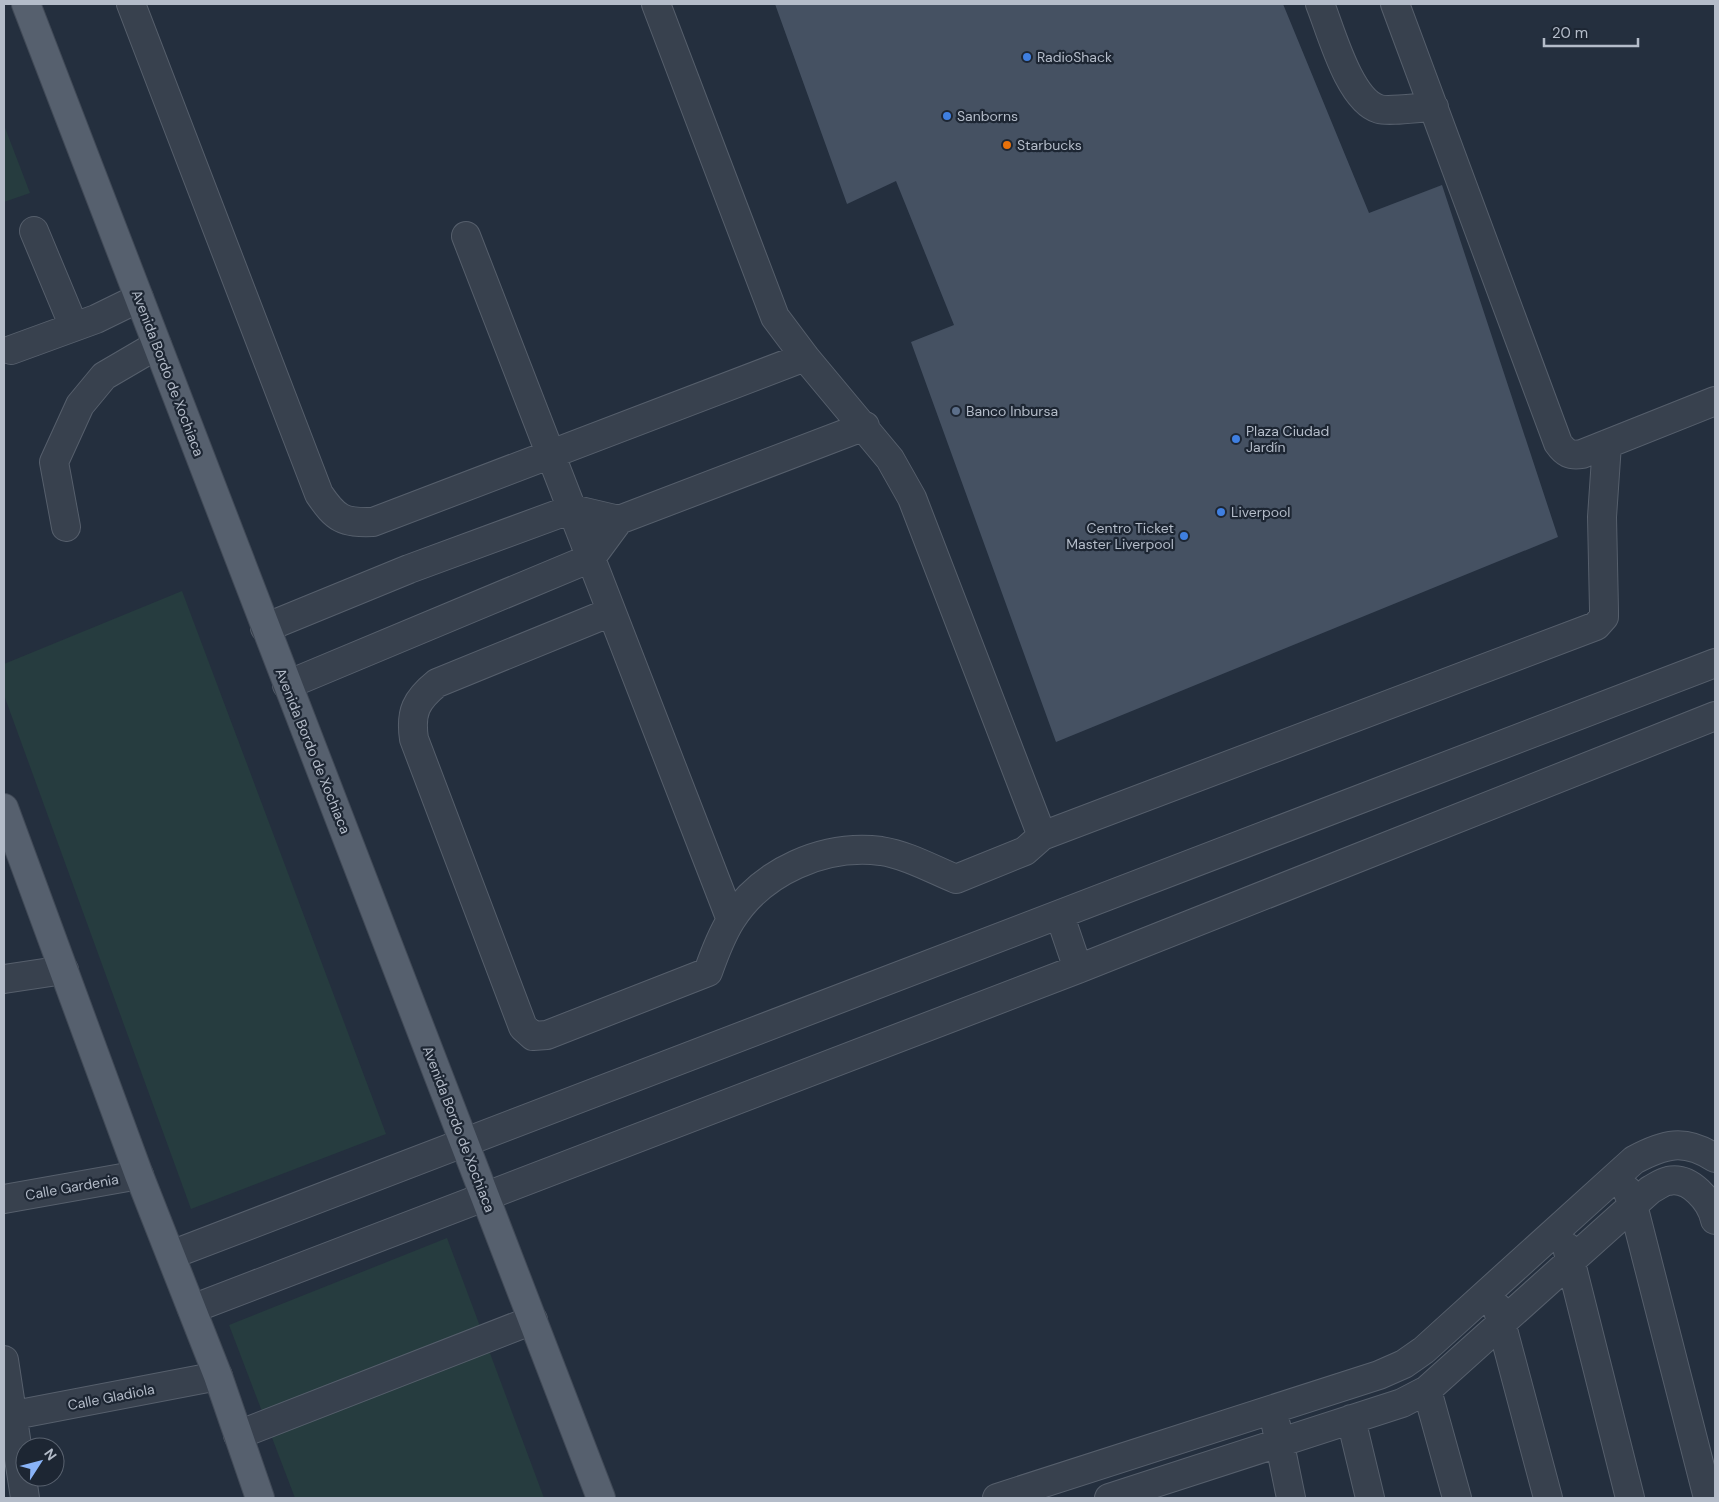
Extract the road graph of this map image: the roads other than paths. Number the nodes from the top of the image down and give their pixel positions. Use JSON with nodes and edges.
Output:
{"nodes":[{"id":1,"x":26,"y":4,"type":"edge"},
{"id":2,"x":131,"y":4,"type":"edge"},
{"id":3,"x":656,"y":4,"type":"edge"},
{"id":4,"x":1320,"y":4,"type":"edge"},
{"id":5,"x":1395,"y":4,"type":"edge"},
{"id":6,"x":1434,"y":107,"type":"junction"},
{"id":7,"x":34,"y":231,"type":"dead end"},
{"id":8,"x":466,"y":236,"type":"dead end"},
{"id":9,"x":139,"y":298,"type":"junction"},
{"id":10,"x":74,"y":327,"type":"junction"},
{"id":11,"x":157,"y":345,"type":"junction"},
{"id":12,"x":11,"y":350,"type":"dead end"},
{"id":13,"x":805,"y":357,"type":"junction"},
{"id":14,"x":1715,"y":401,"type":"edge"},
{"id":15,"x":865,"y":426,"type":"junction"},
{"id":16,"x":1607,"y":444,"type":"junction"},
{"id":17,"x":550,"y":453,"type":"junction"},
{"id":18,"x":572,"y":509,"type":"junction"},
{"id":19,"x":619,"y":520,"type":"junction"},
{"id":20,"x":66,"y":527,"type":"dead end"},
{"id":21,"x":591,"y":558,"type":"junction"},
{"id":22,"x":611,"y":612,"type":"junction"},
{"id":23,"x":265,"y":628,"type":"junction"},
{"id":24,"x":1715,"y":663,"type":"edge"},
{"id":25,"x":287,"y":685,"type":"junction"},
{"id":26,"x":1715,"y":716,"type":"edge"},
{"id":27,"x":4,"y":808,"type":"edge"},
{"id":28,"x":1042,"y":836,"type":"junction"},
{"id":29,"x":1060,"y":916,"type":"junction"},
{"id":30,"x":731,"y":920,"type":"junction"},
{"id":31,"x":1078,"y":969,"type":"junction"},
{"id":32,"x":64,"y":970,"type":"junction"},
{"id":33,"x":4,"y":979,"type":"edge"},
{"id":34,"x":465,"y":1143,"type":"junction"},
{"id":35,"x":1715,"y":1158,"type":"edge"},
{"id":36,"x":1620,"y":1172,"type":"junction"},
{"id":37,"x":139,"y":1175,"type":"junction"},
{"id":38,"x":486,"y":1197,"type":"junction"},
{"id":39,"x":4,"y":1199,"type":"edge"},
{"id":40,"x":1634,"y":1205,"type":"junction"},
{"id":41,"x":1715,"y":1220,"type":"edge"},
{"id":42,"x":1560,"y":1226,"type":"junction"},
{"id":43,"x":172,"y":1256,"type":"junction"},
{"id":44,"x":1571,"y":1261,"type":"junction"},
{"id":45,"x":1491,"y":1289,"type":"junction"},
{"id":46,"x":192,"y":1309,"type":"junction"},
{"id":47,"x":533,"y":1320,"type":"junction"},
{"id":48,"x":1502,"y":1323,"type":"junction"},
{"id":49,"x":4,"y":1360,"type":"edge"},
{"id":50,"x":218,"y":1376,"type":"junction"},
{"id":51,"x":1427,"y":1390,"type":"junction"},
{"id":52,"x":1274,"y":1408,"type":"junction"},
{"id":53,"x":8,"y":1416,"type":"edge"},
{"id":54,"x":1351,"y":1419,"type":"junction"},
{"id":55,"x":238,"y":1435,"type":"junction"},
{"id":56,"x":1279,"y":1442,"type":"junction"},
{"id":57,"x":26,"y":1498,"type":"edge"},
{"id":58,"x":260,"y":1498,"type":"edge"},
{"id":59,"x":601,"y":1498,"type":"edge"},
{"id":60,"x":997,"y":1498,"type":"edge"},
{"id":61,"x":1109,"y":1498,"type":"edge"},
{"id":62,"x":1291,"y":1498,"type":"edge"},
{"id":63,"x":1370,"y":1498,"type":"edge"},
{"id":64,"x":1457,"y":1498,"type":"edge"},
{"id":65,"x":1548,"y":1498,"type":"edge"},
{"id":66,"x":1630,"y":1498,"type":"edge"},
{"id":67,"x":1708,"y":1498,"type":"edge"}],
"edges":[{"from":1,"to":9,"type":"main road","name":"Avenida Bordo de Xochiaca"},
{"from":2,"to":17,"type":"street"},
{"from":3,"to":13,"type":"street"},
{"from":4,"to":6,"type":"street"},
{"from":5,"to":6,"type":"street"},
{"from":6,"to":16,"type":"street"},
{"from":7,"to":10,"type":"street"},
{"from":8,"to":17,"type":"street"},
{"from":9,"to":10,"type":"street"},
{"from":9,"to":11,"type":"main road","name":"Avenida Bordo de Xochiaca"},
{"from":10,"to":12,"type":"street"},
{"from":11,"to":20,"type":"street"},
{"from":11,"to":23,"type":"main road","name":"Avenida Bordo de Xochiaca"},
{"from":13,"to":15,"type":"street"},
{"from":13,"to":17,"type":"street"},
{"from":14,"to":16,"type":"street"},
{"from":15,"to":19,"type":"street"},
{"from":15,"to":28,"type":"street"},
{"from":16,"to":28,"type":"street"},
{"from":17,"to":18,"type":"street"},
{"from":18,"to":19,"type":"street"},
{"from":18,"to":21,"type":"street"},
{"from":18,"to":23,"type":"street"},
{"from":19,"to":21,"type":"street"},
{"from":21,"to":22,"type":"street"},
{"from":21,"to":25,"type":"street"},
{"from":22,"to":30,"type":"street"},
{"from":22,"to":30,"type":"street"},
{"from":23,"to":25,"type":"main road","name":"Avenida Bordo de Xochiaca"},
{"from":24,"to":29,"type":"street"},
{"from":25,"to":34,"type":"main road","name":"Avenida Bordo de Xochiaca"},
{"from":26,"to":31,"type":"street"},
{"from":27,"to":32,"type":"main road"},
{"from":28,"to":30,"type":"street"},
{"from":29,"to":31,"type":"street"},
{"from":29,"to":34,"type":"street"},
{"from":31,"to":38,"type":"street"},
{"from":32,"to":33,"type":"street"},
{"from":32,"to":37,"type":"main road"},
{"from":34,"to":38,"type":"main road","name":"Avenida Bordo de Xochiaca"},
{"from":34,"to":43,"type":"street"},
{"from":35,"to":36,"type":"street"},
{"from":36,"to":40,"type":"street"},
{"from":36,"to":42,"type":"street"},
{"from":37,"to":39,"type":"street","name":"Calle Gardenia"},
{"from":37,"to":43,"type":"main road"},
{"from":38,"to":46,"type":"street"},
{"from":38,"to":47,"type":"main road","name":"Avenida Bordo de Xochiaca"},
{"from":40,"to":41,"type":"street"},
{"from":40,"to":44,"type":"street"},
{"from":40,"to":67,"type":"street"},
{"from":42,"to":44,"type":"street"},
{"from":42,"to":45,"type":"street"},
{"from":43,"to":46,"type":"main road"},
{"from":44,"to":48,"type":"street"},
{"from":44,"to":66,"type":"street"},
{"from":45,"to":48,"type":"street"},
{"from":45,"to":52,"type":"street"},
{"from":46,"to":50,"type":"main road"},
{"from":47,"to":55,"type":"street"},
{"from":47,"to":59,"type":"main road","name":"Avenida Bordo de Xochiaca"},
{"from":48,"to":51,"type":"street"},
{"from":48,"to":65,"type":"street"},
{"from":49,"to":53,"type":"street"},
{"from":50,"to":53,"type":"street","name":"Calle Gladiola"},
{"from":50,"to":55,"type":"main road"},
{"from":51,"to":54,"type":"street"},
{"from":51,"to":64,"type":"street"},
{"from":52,"to":56,"type":"street"},
{"from":52,"to":60,"type":"street"},
{"from":53,"to":57,"type":"street"},
{"from":54,"to":56,"type":"street"},
{"from":54,"to":63,"type":"street"},
{"from":55,"to":58,"type":"main road"},
{"from":56,"to":61,"type":"street"},
{"from":56,"to":62,"type":"street"}]}
